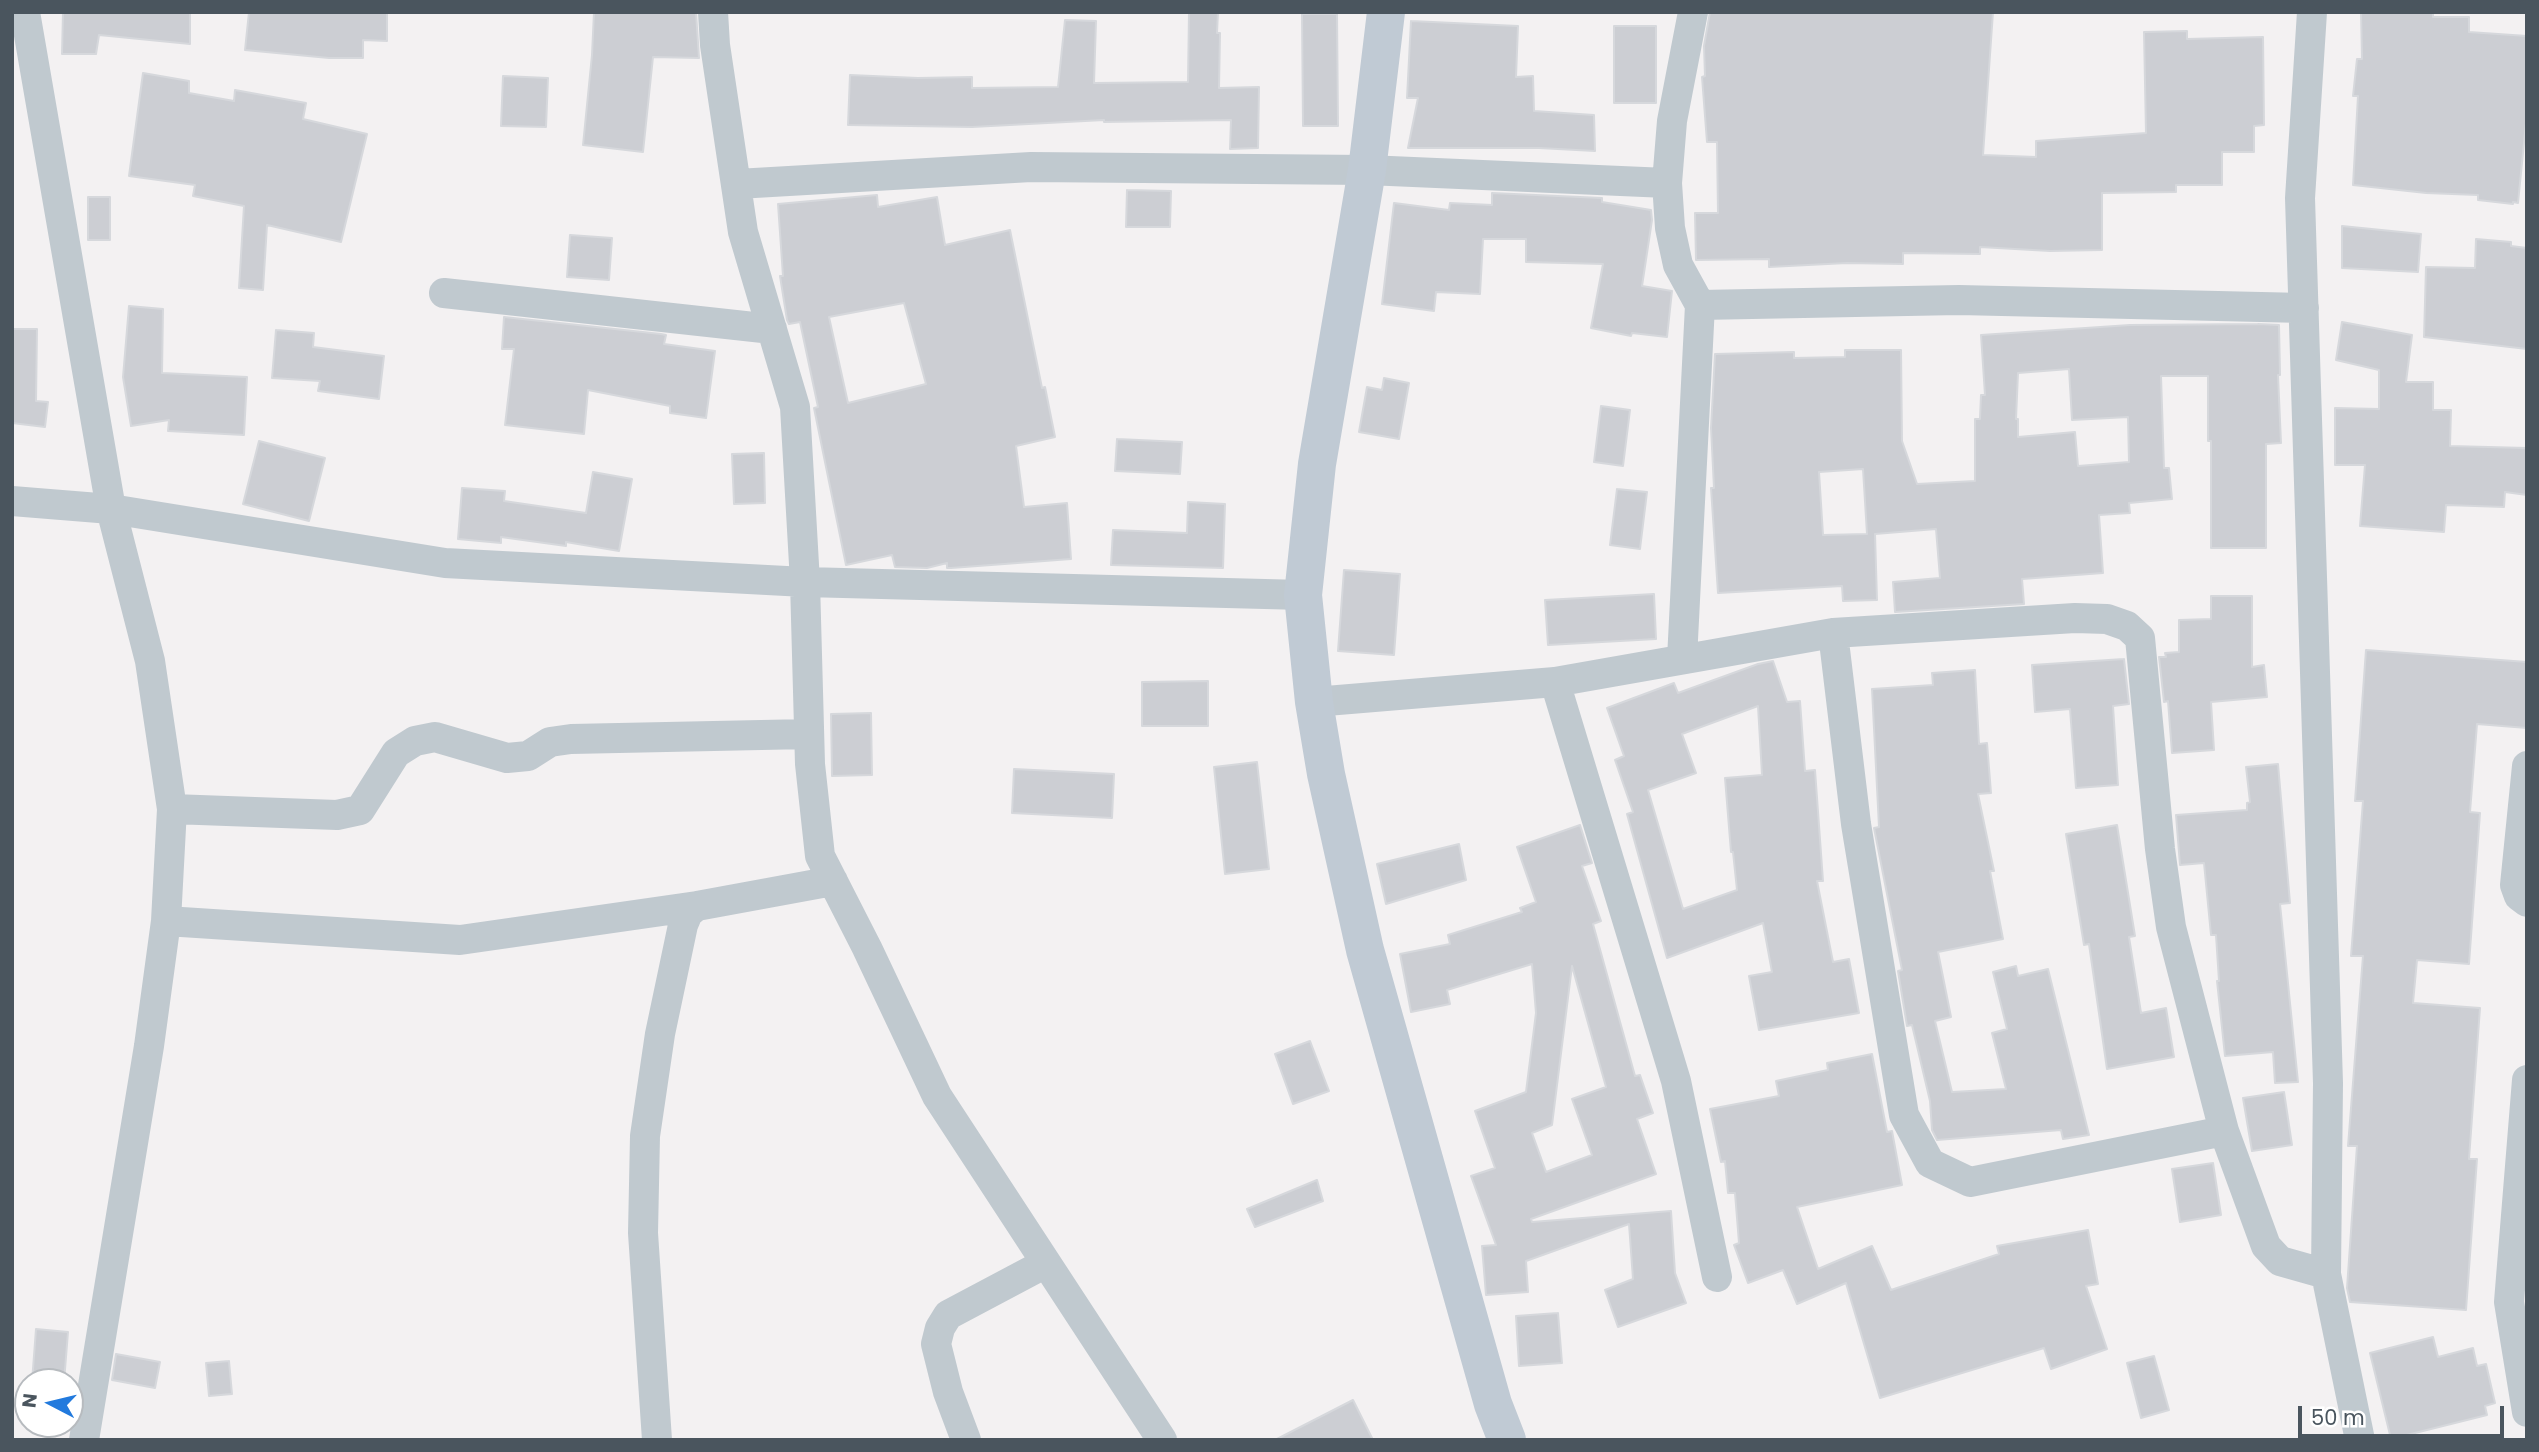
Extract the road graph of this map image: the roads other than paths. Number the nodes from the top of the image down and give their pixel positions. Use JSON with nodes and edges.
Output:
{"nodes":[{"id":1,"x":25,"y":12,"type":"edge"},
{"id":2,"x":713,"y":12,"type":"edge"},
{"id":3,"x":1386,"y":12,"type":"edge"},
{"id":4,"x":1693,"y":12,"type":"edge"},
{"id":5,"x":2312,"y":12,"type":"edge"},
{"id":6,"x":22,"y":43,"type":"edge"},
{"id":7,"x":1367,"y":170,"type":"junction"},
{"id":8,"x":1667,"y":183,"type":"junction"},
{"id":9,"x":737,"y":184,"type":"junction"},
{"id":10,"x":444,"y":293,"type":"dead end"},
{"id":11,"x":1700,"y":305,"type":"junction"},
{"id":12,"x":2304,"y":308,"type":"junction"},
{"id":13,"x":772,"y":329,"type":"junction"},
{"id":14,"x":12,"y":501,"type":"edge"},
{"id":15,"x":111,"y":509,"type":"junction"},
{"id":16,"x":805,"y":582,"type":"junction"},
{"id":17,"x":1303,"y":595,"type":"junction"},
{"id":18,"x":1833,"y":633,"type":"junction"},
{"id":19,"x":1682,"y":659,"type":"junction"},
{"id":20,"x":1555,"y":681,"type":"junction"},
{"id":21,"x":1314,"y":702,"type":"junction"},
{"id":22,"x":809,"y":734,"type":"junction"},
{"id":23,"x":2527,"y":766,"type":"edge"},
{"id":24,"x":172,"y":809,"type":"junction"},
{"id":25,"x":832,"y":881,"type":"junction"},
{"id":26,"x":2527,"y":902,"type":"edge"},
{"id":27,"x":697,"y":906,"type":"junction"},
{"id":28,"x":166,"y":921,"type":"junction"},
{"id":29,"x":2527,"y":1080,"type":"edge"},
{"id":30,"x":2224,"y":1131,"type":"junction"},
{"id":31,"x":1046,"y":1262,"type":"junction"},
{"id":32,"x":2326,"y":1273,"type":"junction"},
{"id":33,"x":1717,"y":1277,"type":"dead end"},
{"id":34,"x":2518,"y":1301,"type":"edge"},
{"id":35,"x":2527,"y":1412,"type":"edge"},
{"id":36,"x":84,"y":1440,"type":"edge"},
{"id":37,"x":657,"y":1440,"type":"edge"},
{"id":38,"x":966,"y":1440,"type":"edge"},
{"id":39,"x":1162,"y":1440,"type":"edge"},
{"id":40,"x":1507,"y":1440,"type":"edge"},
{"id":41,"x":2360,"y":1440,"type":"edge"}],
"edges":[{"from":1,"to":6,"type":"street"},
{"from":2,"to":9,"type":"street"},
{"from":3,"to":7,"type":"street"},
{"from":4,"to":8,"type":"street"},
{"from":5,"to":12,"type":"street"},
{"from":6,"to":15,"type":"street"},
{"from":7,"to":8,"type":"street"},
{"from":7,"to":9,"type":"street"},
{"from":7,"to":17,"type":"street"},
{"from":8,"to":11,"type":"street"},
{"from":9,"to":13,"type":"street"},
{"from":10,"to":13,"type":"street"},
{"from":11,"to":12,"type":"street"},
{"from":11,"to":19,"type":"street"},
{"from":12,"to":32,"type":"street"},
{"from":13,"to":16,"type":"street"},
{"from":14,"to":15,"type":"street"},
{"from":15,"to":16,"type":"street"},
{"from":15,"to":24,"type":"street"},
{"from":16,"to":17,"type":"street"},
{"from":16,"to":22,"type":"street"},
{"from":17,"to":21,"type":"street"},
{"from":18,"to":19,"type":"street"},
{"from":18,"to":30,"type":"street"},
{"from":18,"to":30,"type":"street"},
{"from":19,"to":20,"type":"street"},
{"from":20,"to":21,"type":"street"},
{"from":20,"to":33,"type":"street"},
{"from":21,"to":40,"type":"street"},
{"from":22,"to":24,"type":"street"},
{"from":22,"to":25,"type":"street"},
{"from":23,"to":26,"type":"street"},
{"from":24,"to":28,"type":"street"},
{"from":25,"to":27,"type":"street"},
{"from":25,"to":31,"type":"street"},
{"from":27,"to":28,"type":"street"},
{"from":27,"to":37,"type":"street"},
{"from":28,"to":36,"type":"street"},
{"from":29,"to":34,"type":"street"},
{"from":30,"to":32,"type":"street"},
{"from":31,"to":38,"type":"street"},
{"from":31,"to":39,"type":"street"},
{"from":32,"to":41,"type":"street"},
{"from":34,"to":35,"type":"street"}]}
